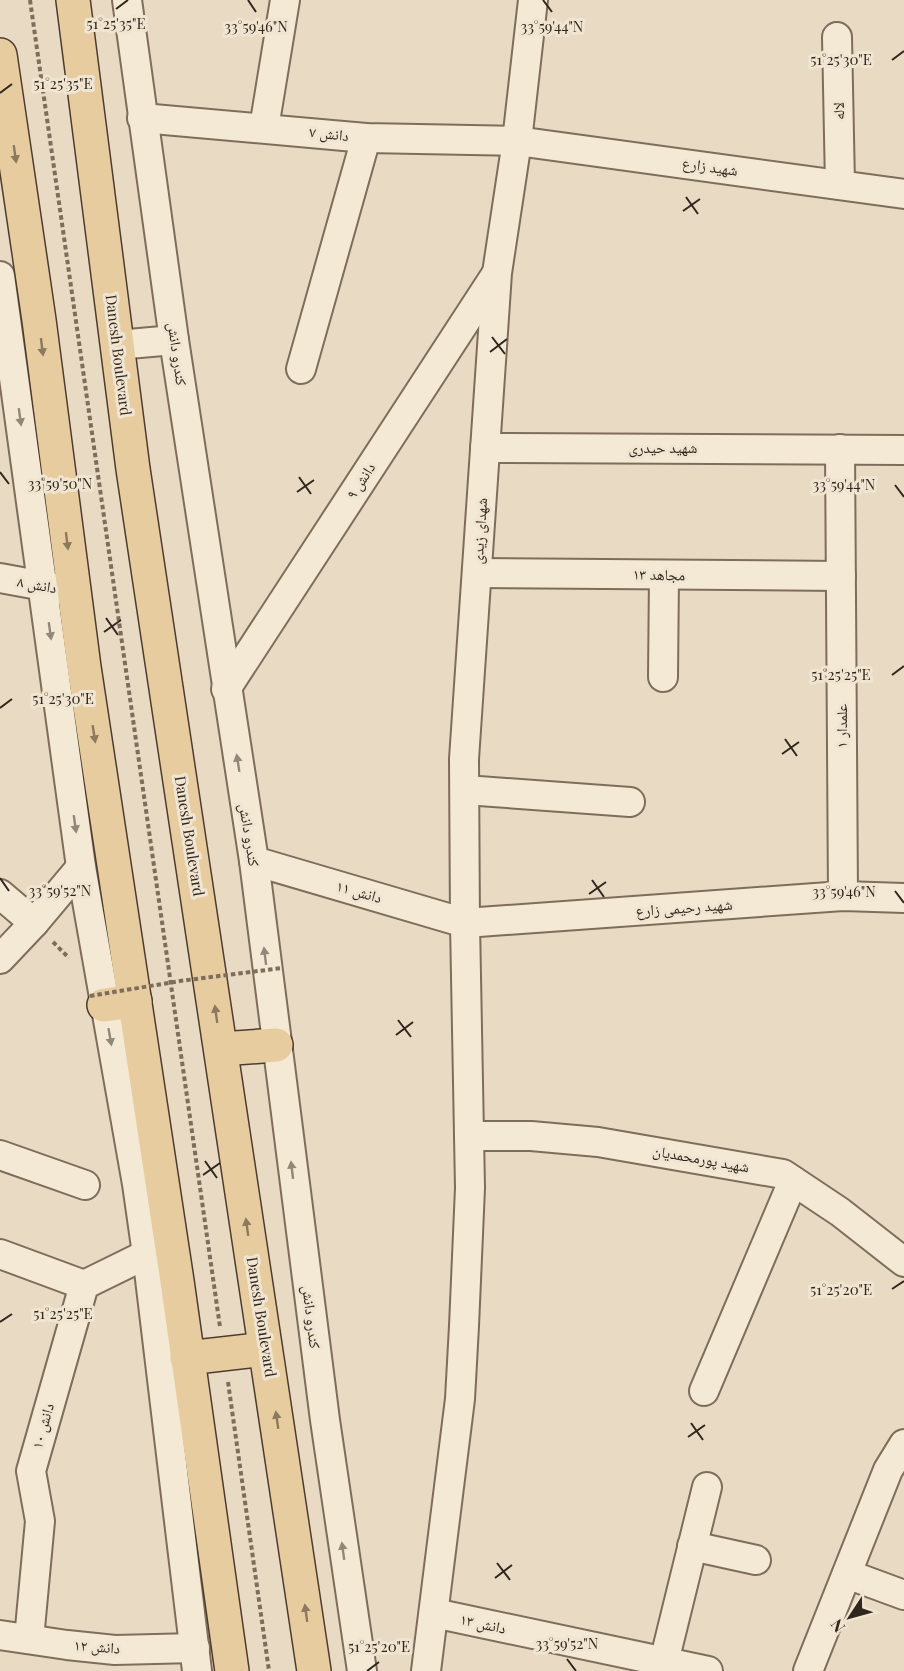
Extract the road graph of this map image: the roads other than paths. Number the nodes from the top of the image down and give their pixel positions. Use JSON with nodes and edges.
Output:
{"nodes":[{"id":1,"x":73,"y":0,"type":"edge"},
{"id":2,"x":127,"y":0,"type":"edge"},
{"id":3,"x":285,"y":0,"type":"edge"},
{"id":4,"x":533,"y":0,"type":"edge"},
{"id":5,"x":837,"y":37,"type":"dead end"},
{"id":6,"x":0,"y":55,"type":"edge"},
{"id":7,"x":142,"y":118,"type":"junction"},
{"id":8,"x":264,"y":128,"type":"junction"},
{"id":9,"x":366,"y":138,"type":"junction"},
{"id":10,"x":517,"y":141,"type":"junction"},
{"id":11,"x":840,"y":185,"type":"junction"},
{"id":12,"x":904,"y":194,"type":"edge"},
{"id":13,"x":496,"y":273,"type":"junction"},
{"id":14,"x":0,"y":276,"type":"edge"},
{"id":15,"x":4,"y":324,"type":"edge"},
{"id":16,"x":174,"y":340,"type":"junction"},
{"id":17,"x":117,"y":345,"type":"junction"},
{"id":18,"x":301,"y":369,"type":"dead end"},
{"id":19,"x":485,"y":448,"type":"junction"},
{"id":20,"x":840,"y":448,"type":"junction"},
{"id":21,"x":904,"y":450,"type":"edge"},
{"id":22,"x":477,"y":573,"type":"junction"},
{"id":23,"x":664,"y":575,"type":"junction"},
{"id":24,"x":841,"y":576,"type":"junction"},
{"id":25,"x":0,"y":578,"type":"edge"},
{"id":26,"x":59,"y":589,"type":"junction"},
{"id":27,"x":663,"y":677,"type":"dead end"},
{"id":28,"x":226,"y":689,"type":"junction"},
{"id":29,"x":465,"y":790,"type":"junction"},
{"id":30,"x":630,"y":802,"type":"dead end"},
{"id":31,"x":254,"y":861,"type":"junction"},
{"id":32,"x":81,"y":867,"type":"junction"},
{"id":33,"x":0,"y":894,"type":"edge"},
{"id":34,"x":843,"y":896,"type":"junction"},
{"id":35,"x":904,"y":898,"type":"edge"},
{"id":36,"x":34,"y":923,"type":"junction"},
{"id":37,"x":465,"y":923,"type":"junction"},
{"id":38,"x":0,"y":958,"type":"edge"},
{"id":39,"x":110,"y":1001,"type":"junction"},
{"id":40,"x":276,"y":1045,"type":"junction"},
{"id":41,"x":221,"y":1049,"type":"junction"},
{"id":42,"x":469,"y":1136,"type":"junction"},
{"id":43,"x":0,"y":1155,"type":"edge"},
{"id":44,"x":793,"y":1181,"type":"junction"},
{"id":45,"x":85,"y":1185,"type":"dead end"},
{"id":46,"x":0,"y":1254,"type":"edge"},
{"id":47,"x":147,"y":1254,"type":"junction"},
{"id":48,"x":904,"y":1262,"type":"edge"},
{"id":49,"x":84,"y":1285,"type":"junction"},
{"id":50,"x":265,"y":1349,"type":"junction"},
{"id":51,"x":187,"y":1358,"type":"junction"},
{"id":52,"x":704,"y":1391,"type":"dead end"},
{"id":53,"x":904,"y":1444,"type":"edge"},
{"id":54,"x":896,"y":1475,"type":"edge"},
{"id":55,"x":707,"y":1487,"type":"dead end"},
{"id":56,"x":692,"y":1546,"type":"junction"},
{"id":57,"x":756,"y":1560,"type":"dead end"},
{"id":58,"x":847,"y":1574,"type":"junction"},
{"id":59,"x":904,"y":1595,"type":"edge"},
{"id":60,"x":434,"y":1613,"type":"junction"},
{"id":61,"x":0,"y":1635,"type":"edge"},
{"id":62,"x":29,"y":1639,"type":"junction"},
{"id":63,"x":196,"y":1659,"type":"edge"},
{"id":64,"x":360,"y":1660,"type":"edge"},
{"id":65,"x":664,"y":1662,"type":"junction"},
{"id":66,"x":423,"y":1668,"type":"edge"},
{"id":67,"x":232,"y":1671,"type":"edge"},
{"id":68,"x":314,"y":1671,"type":"edge"},
{"id":69,"x":375,"y":1671,"type":"edge"},
{"id":70,"x":708,"y":1671,"type":"edge"},
{"id":71,"x":808,"y":1671,"type":"edge"}],
"edges":[{"from":1,"to":17,"type":"main road","name":"Danesh Boulevard"},
{"from":2,"to":7,"type":"street","name":"کندرو دانش"},
{"from":3,"to":8,"type":"street"},
{"from":4,"to":10,"type":"street","name":"شهدای زیدی"},
{"from":5,"to":11,"type":"street","name":"لاله"},
{"from":6,"to":26,"type":"main road","one_way":true},
{"from":7,"to":8,"type":"street","name":"دانش ۷"},
{"from":7,"to":16,"type":"street","name":"کندرو دانش"},
{"from":8,"to":9,"type":"street","name":"دانش ۷"},
{"from":9,"to":10,"type":"street","name":"دانش ۷"},
{"from":9,"to":18,"type":"street"},
{"from":10,"to":11,"type":"street","name":"شهید زارع"},
{"from":10,"to":13,"type":"street","name":"شهدای زیدی"},
{"from":11,"to":12,"type":"street","name":"شهید زارع"},
{"from":13,"to":19,"type":"street","name":"شهدای زیدی"},
{"from":13,"to":28,"type":"street","name":"دانش ۹"},
{"from":14,"to":15,"type":"street"},
{"from":15,"to":26,"type":"street","one_way":true},
{"from":16,"to":17,"type":"street"},
{"from":16,"to":28,"type":"street","name":"کندرو دانش"},
{"from":41,"to":17,"type":"main road","name":"Danesh Boulevard","one_way":true},
{"from":19,"to":20,"type":"street","name":"شهید حیدری"},
{"from":19,"to":22,"type":"street","name":"شهدای زیدی"},
{"from":20,"to":21,"type":"street","name":"شهید حیدری"},
{"from":20,"to":24,"type":"street","name":"علمدار ۱"},
{"from":22,"to":23,"type":"street","name":"مجاهد ۱۳"},
{"from":22,"to":29,"type":"street","name":"شهدای زیدی"},
{"from":23,"to":24,"type":"street","name":"مجاهد ۱۳"},
{"from":23,"to":27,"type":"street"},
{"from":24,"to":34,"type":"street","name":"علمدار ۱"},
{"from":25,"to":26,"type":"street","name":"دانش ۸"},
{"from":26,"to":32,"type":"street","one_way":true},
{"from":26,"to":39,"type":"main road","one_way":true},
{"from":31,"to":28,"type":"street","name":"کندرو دانش","one_way":true},
{"from":29,"to":30,"type":"street"},
{"from":29,"to":37,"type":"street","name":"شهدای زیدی"},
{"from":31,"to":37,"type":"street","name":"دانش ۱۱"},
{"from":40,"to":31,"type":"street","name":"کندرو دانش","one_way":true},
{"from":32,"to":36,"type":"street"},
{"from":32,"to":39,"type":"street"},
{"from":33,"to":36,"type":"street"},
{"from":34,"to":35,"type":"street","name":"شهید رحیمی زارع"},
{"from":34,"to":37,"type":"street","name":"شهید رحیمی زارع"},
{"from":36,"to":38,"type":"street"},
{"from":37,"to":42,"type":"street","name":"شهدای زیدی"},
{"from":39,"to":47,"type":"street","one_way":true},
{"from":39,"to":51,"type":"main road"},
{"from":40,"to":41,"type":"main road"},
{"from":64,"to":40,"type":"street","name":"کندرو دانش","one_way":true},
{"from":50,"to":41,"type":"main road","name":"Danesh Boulevard","one_way":true},
{"from":42,"to":44,"type":"street","name":"شهید پورمحمدیان"},
{"from":42,"to":60,"type":"street","name":"شهدای زیدی"},
{"from":43,"to":45,"type":"street"},
{"from":44,"to":48,"type":"street","name":"شهید پورمحمدیان"},
{"from":44,"to":52,"type":"street"},
{"from":46,"to":49,"type":"street"},
{"from":47,"to":49,"type":"street"},
{"from":47,"to":63,"type":"street"},
{"from":49,"to":62,"type":"street","name":"دانش ۱۰"},
{"from":50,"to":51,"type":"main road"},
{"from":68,"to":50,"type":"main road","name":"Danesh Boulevard","one_way":true},
{"from":51,"to":67,"type":"main road"},
{"from":53,"to":54,"type":"street"},
{"from":54,"to":58,"type":"street"},
{"from":55,"to":56,"type":"street"},
{"from":56,"to":57,"type":"street"},
{"from":56,"to":65,"type":"street"},
{"from":58,"to":59,"type":"street"},
{"from":58,"to":71,"type":"street"},
{"from":60,"to":65,"type":"street","name":"دانش ۱۳"},
{"from":60,"to":66,"type":"street","name":"شهدای زیدی"},
{"from":61,"to":62,"type":"street","name":"دانش ۱۲"},
{"from":62,"to":63,"type":"street","name":"دانش ۱۲"},
{"from":64,"to":69,"type":"street"},
{"from":65,"to":70,"type":"street","name":"دانش ۱۳"}]}
